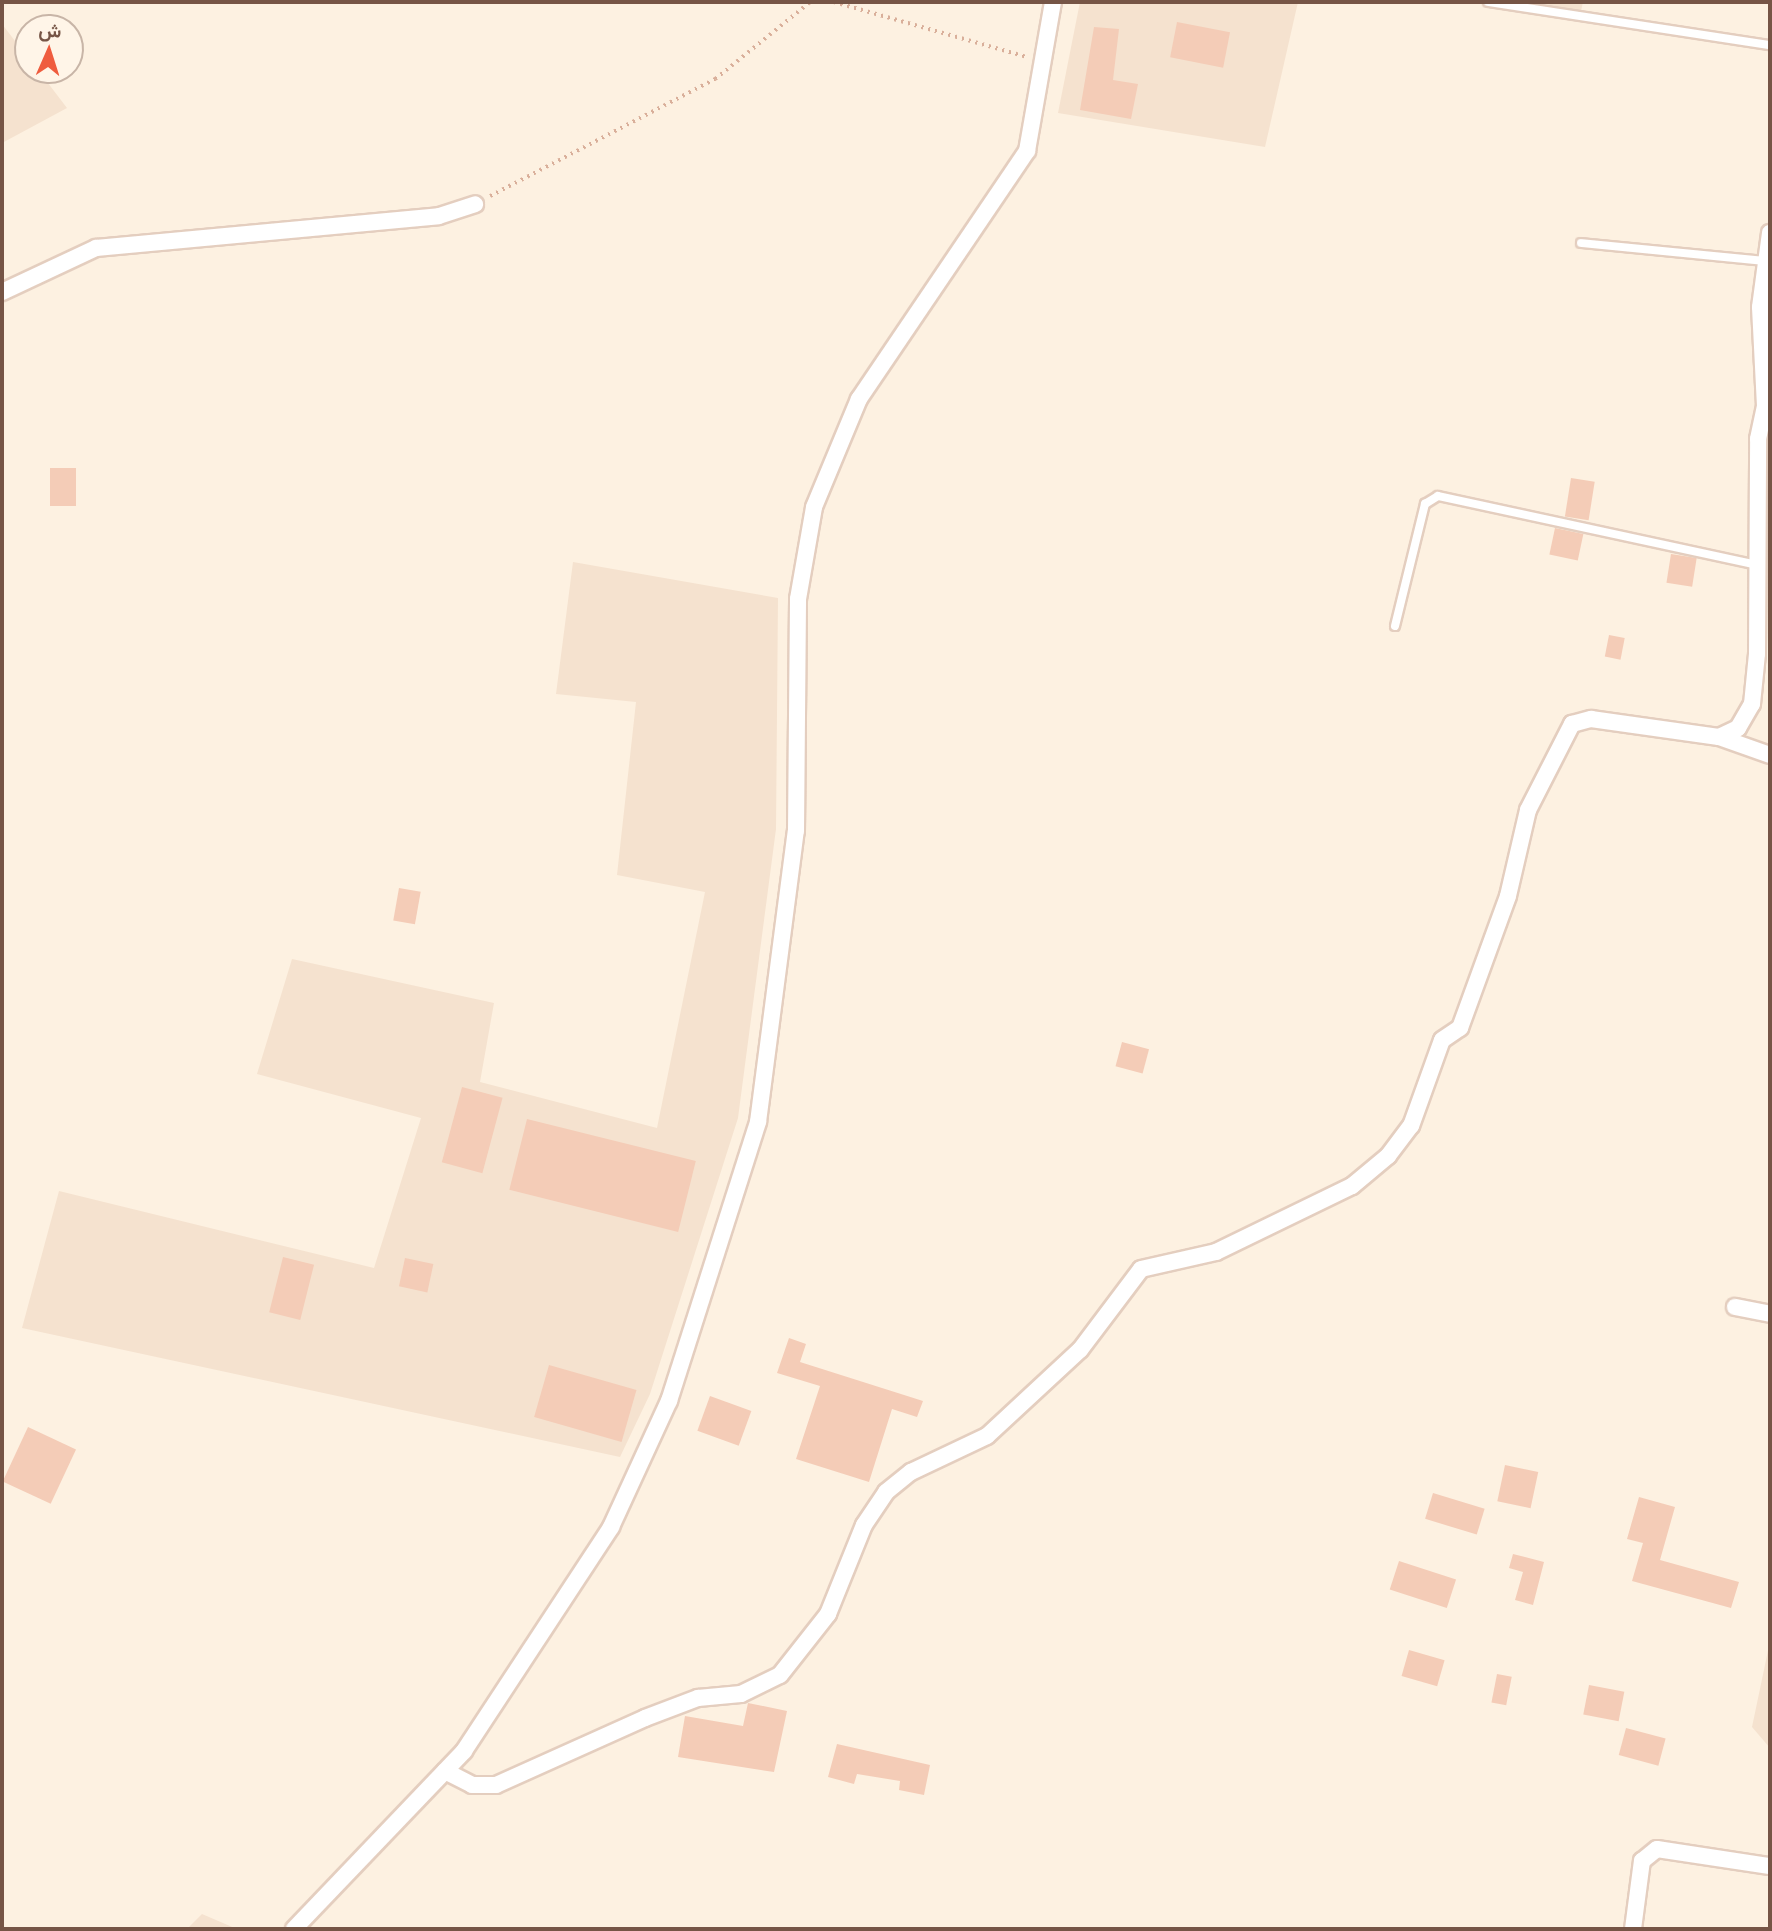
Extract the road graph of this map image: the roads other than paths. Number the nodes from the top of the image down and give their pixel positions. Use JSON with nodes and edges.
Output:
{"nodes":[{"id":1,"x":1053,"y":2,"type":"edge"},
{"id":2,"x":1488,"y":2,"type":"edge"},
{"id":3,"x":1770,"y":45,"type":"edge"},
{"id":4,"x":475,"y":204,"type":"road end"},
{"id":5,"x":1770,"y":233,"type":"edge"},
{"id":6,"x":1581,"y":243,"type":"dead end"},
{"id":7,"x":1766,"y":261,"type":"junction"},
{"id":8,"x":2,"y":292,"type":"edge"},
{"id":9,"x":1765,"y":469,"type":"edge"},
{"id":10,"x":1758,"y":565,"type":"junction"},
{"id":11,"x":1395,"y":626,"type":"dead end"},
{"id":12,"x":1719,"y":737,"type":"junction"},
{"id":13,"x":1770,"y":755,"type":"edge"},
{"id":14,"x":1735,"y":1307,"type":"dead end"},
{"id":15,"x":1770,"y":1314,"type":"edge"},
{"id":16,"x":446,"y":1771,"type":"junction"},
{"id":17,"x":1770,"y":1866,"type":"edge"},
{"id":18,"x":294,"y":1929,"type":"edge"},
{"id":19,"x":1633,"y":1929,"type":"edge"}],
"edges":[{"from":1,"to":16,"type":"street"},
{"from":2,"to":3,"type":"lane"},
{"from":4,"to":8,"type":"street"},
{"from":5,"to":7,"type":"street"},
{"from":6,"to":7,"type":"lane"},
{"from":7,"to":9,"type":"street"},
{"from":9,"to":10,"type":"street"},
{"from":10,"to":11,"type":"lane"},
{"from":10,"to":12,"type":"street"},
{"from":12,"to":13,"type":"street"},
{"from":12,"to":16,"type":"street"},
{"from":14,"to":15,"type":"street"},
{"from":16,"to":18,"type":"street"},
{"from":17,"to":19,"type":"street"}]}
